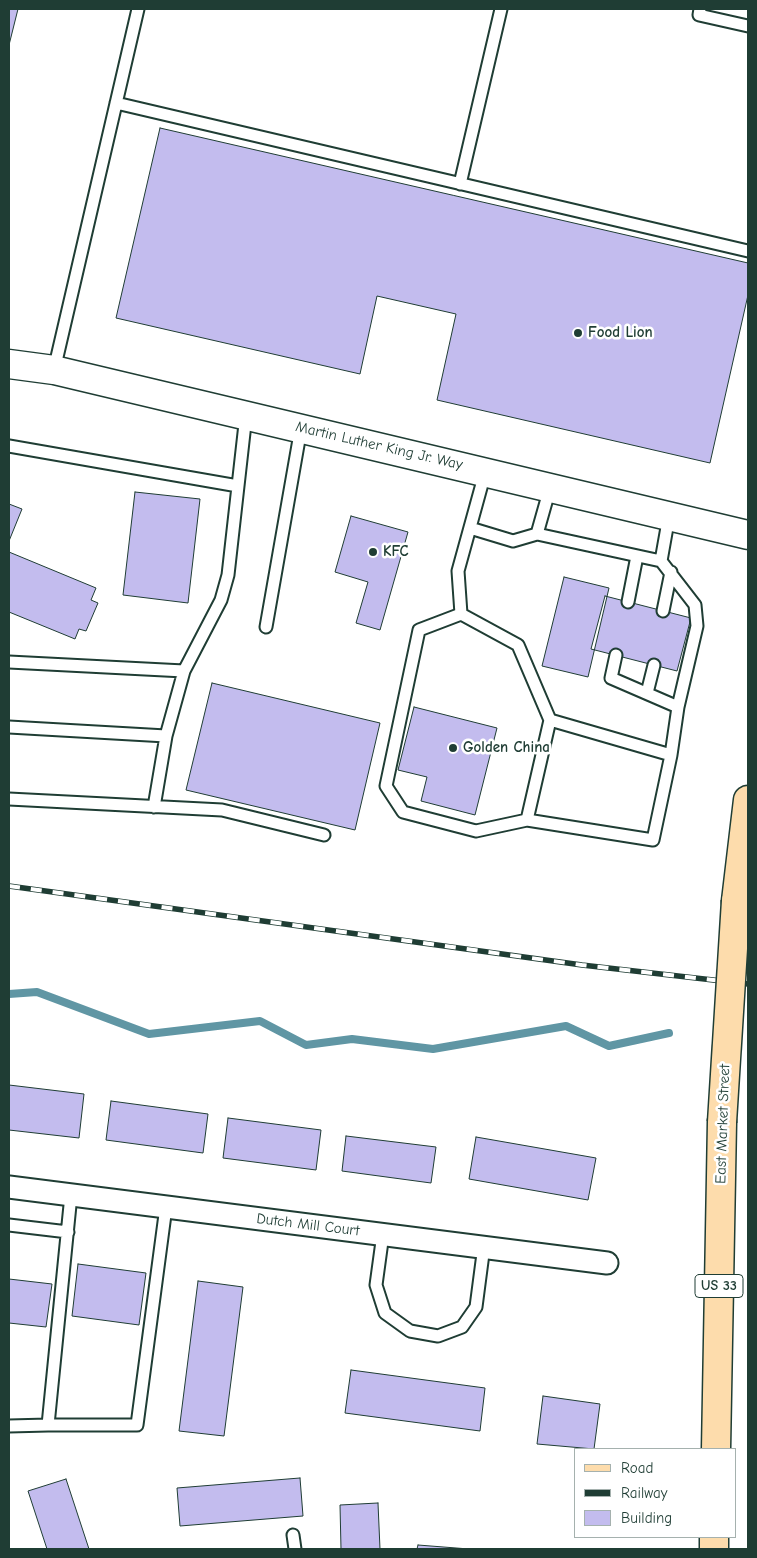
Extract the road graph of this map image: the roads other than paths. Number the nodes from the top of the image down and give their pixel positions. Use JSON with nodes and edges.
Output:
{"nodes":[{"id":1,"x":138,"y":9,"type":"edge"},
{"id":2,"x":501,"y":9,"type":"edge"},
{"id":3,"x":700,"y":9,"type":"edge"},
{"id":4,"x":748,"y":26,"type":"edge"},
{"id":5,"x":116,"y":103,"type":"junction"},
{"id":6,"x":460,"y":184,"type":"junction"},
{"id":7,"x":748,"y":251,"type":"edge"},
{"id":8,"x":9,"y":364,"type":"edge"},
{"id":9,"x":54,"y":370,"type":"junction"},
{"id":10,"x":246,"y":415,"type":"junction"},
{"id":11,"x":301,"y":428,"type":"junction"},
{"id":12,"x":9,"y":446,"type":"edge"},
{"id":13,"x":486,"y":471,"type":"junction"},
{"id":14,"x":238,"y":486,"type":"junction"},
{"id":15,"x":550,"y":488,"type":"junction"},
{"id":16,"x":670,"y":516,"type":"junction"},
{"id":17,"x":470,"y":528,"type":"junction"},
{"id":18,"x":537,"y":534,"type":"junction"},
{"id":19,"x":748,"y":535,"type":"edge"},
{"id":20,"x":638,"y":556,"type":"junction"},
{"id":21,"x":661,"y":561,"type":"junction"},
{"id":22,"x":671,"y":572,"type":"junction"},
{"id":23,"x":628,"y":602,"type":"dead end"},
{"id":24,"x":663,"y":611,"type":"dead end"},
{"id":25,"x":461,"y":614,"type":"junction"},
{"id":26,"x":266,"y":627,"type":"dead end"},
{"id":27,"x":616,"y":655,"type":"dead end"},
{"id":28,"x":9,"y":662,"type":"edge"},
{"id":29,"x":654,"y":665,"type":"dead end"},
{"id":30,"x":184,"y":671,"type":"junction"},
{"id":31,"x":648,"y":693,"type":"junction"},
{"id":32,"x":678,"y":707,"type":"junction"},
{"id":33,"x":550,"y":720,"type":"junction"},
{"id":34,"x":9,"y":727,"type":"edge"},
{"id":35,"x":166,"y":736,"type":"junction"},
{"id":36,"x":671,"y":755,"type":"junction"},
{"id":37,"x":9,"y":799,"type":"edge"},
{"id":38,"x":748,"y":800,"type":"edge"},
{"id":39,"x":154,"y":807,"type":"junction"},
{"id":40,"x":527,"y":820,"type":"junction"},
{"id":41,"x":324,"y":835,"type":"dead end"},
{"id":42,"x":9,"y":1187,"type":"edge"},
{"id":43,"x":71,"y":1195,"type":"junction"},
{"id":44,"x":166,"y":1207,"type":"junction"},
{"id":45,"x":9,"y":1225,"type":"edge"},
{"id":46,"x":68,"y":1232,"type":"junction"},
{"id":47,"x":383,"y":1234,"type":"junction"},
{"id":48,"x":484,"y":1246,"type":"junction"},
{"id":49,"x":607,"y":1263,"type":"dead end"},
{"id":50,"x":48,"y":1425,"type":"junction"},
{"id":51,"x":9,"y":1426,"type":"edge"},
{"id":52,"x":716,"y":1448,"type":"edge"},
{"id":53,"x":293,"y":1535,"type":"dead end"},
{"id":54,"x":295,"y":1549,"type":"edge"}],
"edges":[{"from":1,"to":5,"type":"lane"},
{"from":2,"to":6,"type":"lane"},
{"from":3,"to":4,"type":"lane"},
{"from":5,"to":6,"type":"lane"},
{"from":5,"to":9,"type":"lane"},
{"from":6,"to":7,"type":"lane"},
{"from":8,"to":9,"type":"main road","name":"Martin Luther King Jr. Way"},
{"from":9,"to":10,"type":"main road","name":"Martin Luther King Jr. Way"},
{"from":10,"to":11,"type":"main road","name":"Martin Luther King Jr. Way"},
{"from":10,"to":14,"type":"lane"},
{"from":11,"to":13,"type":"main road","name":"Martin Luther King Jr. Way"},
{"from":11,"to":26,"type":"lane"},
{"from":12,"to":14,"type":"lane"},
{"from":13,"to":15,"type":"main road","name":"Martin Luther King Jr. Way"},
{"from":13,"to":17,"type":"lane"},
{"from":14,"to":30,"type":"lane"},
{"from":15,"to":16,"type":"main road","name":"Martin Luther King Jr. Way"},
{"from":15,"to":18,"type":"lane"},
{"from":16,"to":19,"type":"main road","name":"Martin Luther King Jr. Way"},
{"from":16,"to":21,"type":"lane"},
{"from":17,"to":18,"type":"lane"},
{"from":17,"to":25,"type":"lane"},
{"from":18,"to":20,"type":"lane"},
{"from":20,"to":21,"type":"lane"},
{"from":20,"to":23,"type":"lane"},
{"from":21,"to":22,"type":"lane"},
{"from":22,"to":24,"type":"lane"},
{"from":22,"to":32,"type":"lane"},
{"from":25,"to":33,"type":"lane"},
{"from":25,"to":40,"type":"lane"},
{"from":27,"to":31,"type":"lane"},
{"from":28,"to":30,"type":"lane"},
{"from":29,"to":31,"type":"lane"},
{"from":30,"to":35,"type":"lane"},
{"from":31,"to":32,"type":"lane"},
{"from":32,"to":36,"type":"lane"},
{"from":33,"to":36,"type":"lane"},
{"from":33,"to":40,"type":"lane"},
{"from":34,"to":35,"type":"lane"},
{"from":35,"to":39,"type":"lane"},
{"from":36,"to":40,"type":"lane"},
{"from":37,"to":39,"type":"lane"},
{"from":38,"to":52,"type":"main road","name":"East Market Street","number":"US 33","bridge":true},
{"from":39,"to":41,"type":"lane"},
{"from":42,"to":43,"type":"street","name":"Dutch Mill Court"},
{"from":43,"to":44,"type":"street","name":"Dutch Mill Court"},
{"from":43,"to":46,"type":"lane"},
{"from":44,"to":47,"type":"street","name":"Dutch Mill Court"},
{"from":44,"to":50,"type":"lane"},
{"from":45,"to":46,"type":"lane"},
{"from":46,"to":50,"type":"lane"},
{"from":47,"to":48,"type":"street","name":"Dutch Mill Court"},
{"from":47,"to":48,"type":"lane"},
{"from":48,"to":49,"type":"street","name":"Dutch Mill Court"},
{"from":50,"to":51,"type":"lane"},
{"from":53,"to":54,"type":"lane"}]}
